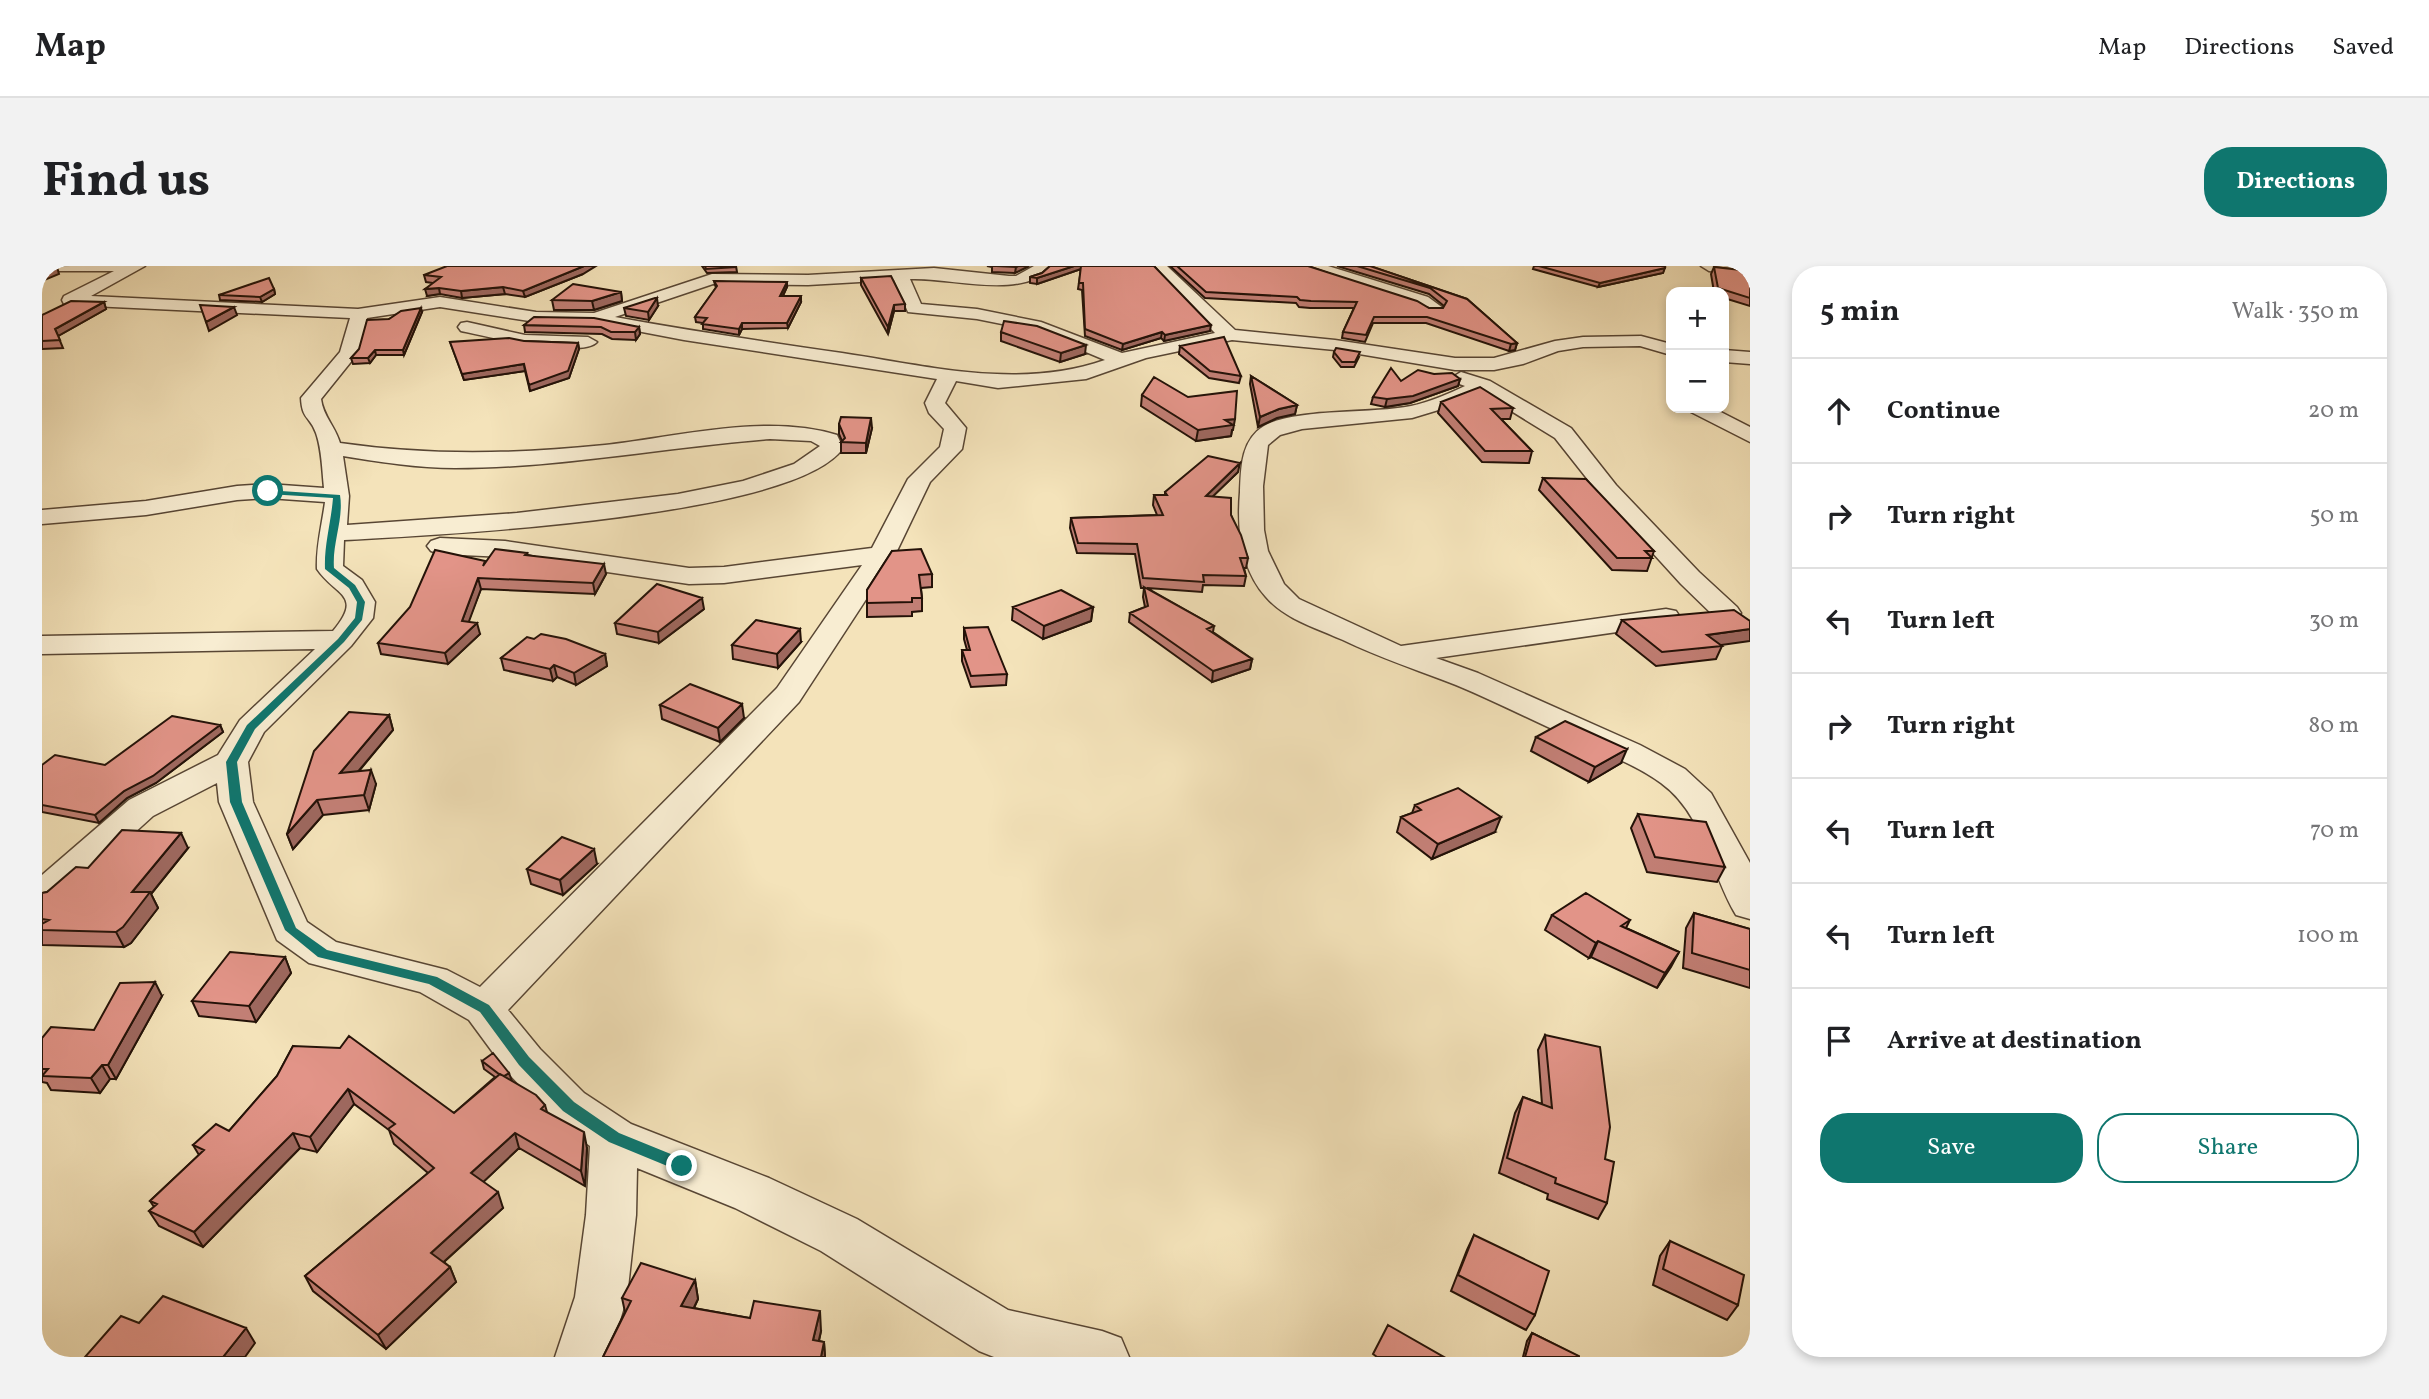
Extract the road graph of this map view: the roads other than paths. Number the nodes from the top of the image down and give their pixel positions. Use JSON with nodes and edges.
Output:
{"nodes":[{"id":1,"x":55,"y":266,"type":"edge"},
{"id":2,"x":1045,"y":266,"type":"edge"},
{"id":3,"x":1158,"y":266,"type":"edge"},
{"id":4,"x":1312,"y":266,"type":"edge"},
{"id":5,"x":1709,"y":266,"type":"edge"},
{"id":6,"x":135,"y":267,"type":"edge"},
{"id":7,"x":928,"y":270,"type":"edge"},
{"id":8,"x":1750,"y":270,"type":"edge"},
{"id":9,"x":900,"y":274,"type":"junction"},
{"id":10,"x":1435,"y":308,"type":"edge"},
{"id":11,"x":359,"y":316,"type":"junction"},
{"id":12,"x":595,"y":318,"type":"junction"},
{"id":13,"x":429,"y":322,"type":"dead end"},
{"id":14,"x":450,"y":324,"type":"dead end"},
{"id":15,"x":1233,"y":335,"type":"junction"},
{"id":16,"x":703,"y":338,"type":"junction"},
{"id":17,"x":1335,"y":345,"type":"junction"},
{"id":18,"x":1649,"y":354,"type":"dead end"},
{"id":19,"x":1729,"y":356,"type":"edge"},
{"id":20,"x":1666,"y":357,"type":"edge"},
{"id":21,"x":1666,"y":358,"type":"edge"},
{"id":22,"x":1750,"y":358,"type":"edge"},
{"id":23,"x":1122,"y":360,"type":"junction"},
{"id":24,"x":949,"y":375,"type":"junction"},
{"id":25,"x":1483,"y":385,"type":"junction"},
{"id":26,"x":1707,"y":413,"type":"edge"},
{"id":27,"x":1750,"y":436,"type":"edge"},
{"id":28,"x":331,"y":448,"type":"junction"},
{"id":29,"x":337,"y":496,"type":"junction"},
{"id":30,"x":42,"y":517,"type":"edge"},
{"id":31,"x":331,"y":540,"type":"junction"},
{"id":32,"x":882,"y":555,"type":"junction"},
{"id":33,"x":1738,"y":612,"type":"edge"},
{"id":34,"x":341,"y":640,"type":"junction"},
{"id":35,"x":42,"y":645,"type":"edge"},
{"id":36,"x":1398,"y":655,"type":"junction"},
{"id":37,"x":231,"y":762,"type":"junction"},
{"id":38,"x":42,"y":897,"type":"edge"},
{"id":39,"x":1750,"y":906,"type":"edge"},
{"id":40,"x":484,"y":1009,"type":"junction"},
{"id":41,"x":614,"y":1138,"type":"junction"},
{"id":42,"x":582,"y":1357,"type":"edge"},
{"id":43,"x":1102,"y":1357,"type":"edge"}],
"edges":[{"from":1,"to":6,"type":"street"},
{"from":2,"to":7,"type":"street"},
{"from":3,"to":15,"type":"street"},
{"from":4,"to":10,"type":"street"},
{"from":5,"to":8,"type":"street"},
{"from":6,"to":11,"type":"street"},
{"from":7,"to":9,"type":"street"},
{"from":9,"to":12,"type":"street"},
{"from":9,"to":23,"type":"street"},
{"from":11,"to":12,"type":"street"},
{"from":11,"to":13,"type":"street"},
{"from":11,"to":28,"type":"street"},
{"from":12,"to":16,"type":"street"},
{"from":14,"to":16,"type":"street"},
{"from":15,"to":17,"type":"street"},
{"from":15,"to":23,"type":"street"},
{"from":16,"to":24,"type":"street"},
{"from":17,"to":20,"type":"street"},
{"from":17,"to":25,"type":"street"},
{"from":18,"to":21,"type":"street"},
{"from":19,"to":22,"type":"street"},
{"from":23,"to":24,"type":"street"},
{"from":24,"to":32,"type":"street"},
{"from":25,"to":33,"type":"street"},
{"from":25,"to":36,"type":"street"},
{"from":26,"to":27,"type":"street"},
{"from":28,"to":29,"type":"street"},
{"from":28,"to":31,"type":"street"},
{"from":29,"to":30,"type":"street"},
{"from":29,"to":31,"type":"street"},
{"from":31,"to":32,"type":"street"},
{"from":31,"to":34,"type":"street"},
{"from":32,"to":40,"type":"street"},
{"from":33,"to":36,"type":"street"},
{"from":34,"to":35,"type":"street"},
{"from":34,"to":37,"type":"street"},
{"from":36,"to":39,"type":"street"},
{"from":37,"to":38,"type":"street"},
{"from":37,"to":40,"type":"street"},
{"from":40,"to":41,"type":"street"},
{"from":41,"to":42,"type":"street"},
{"from":41,"to":43,"type":"street"}]}
